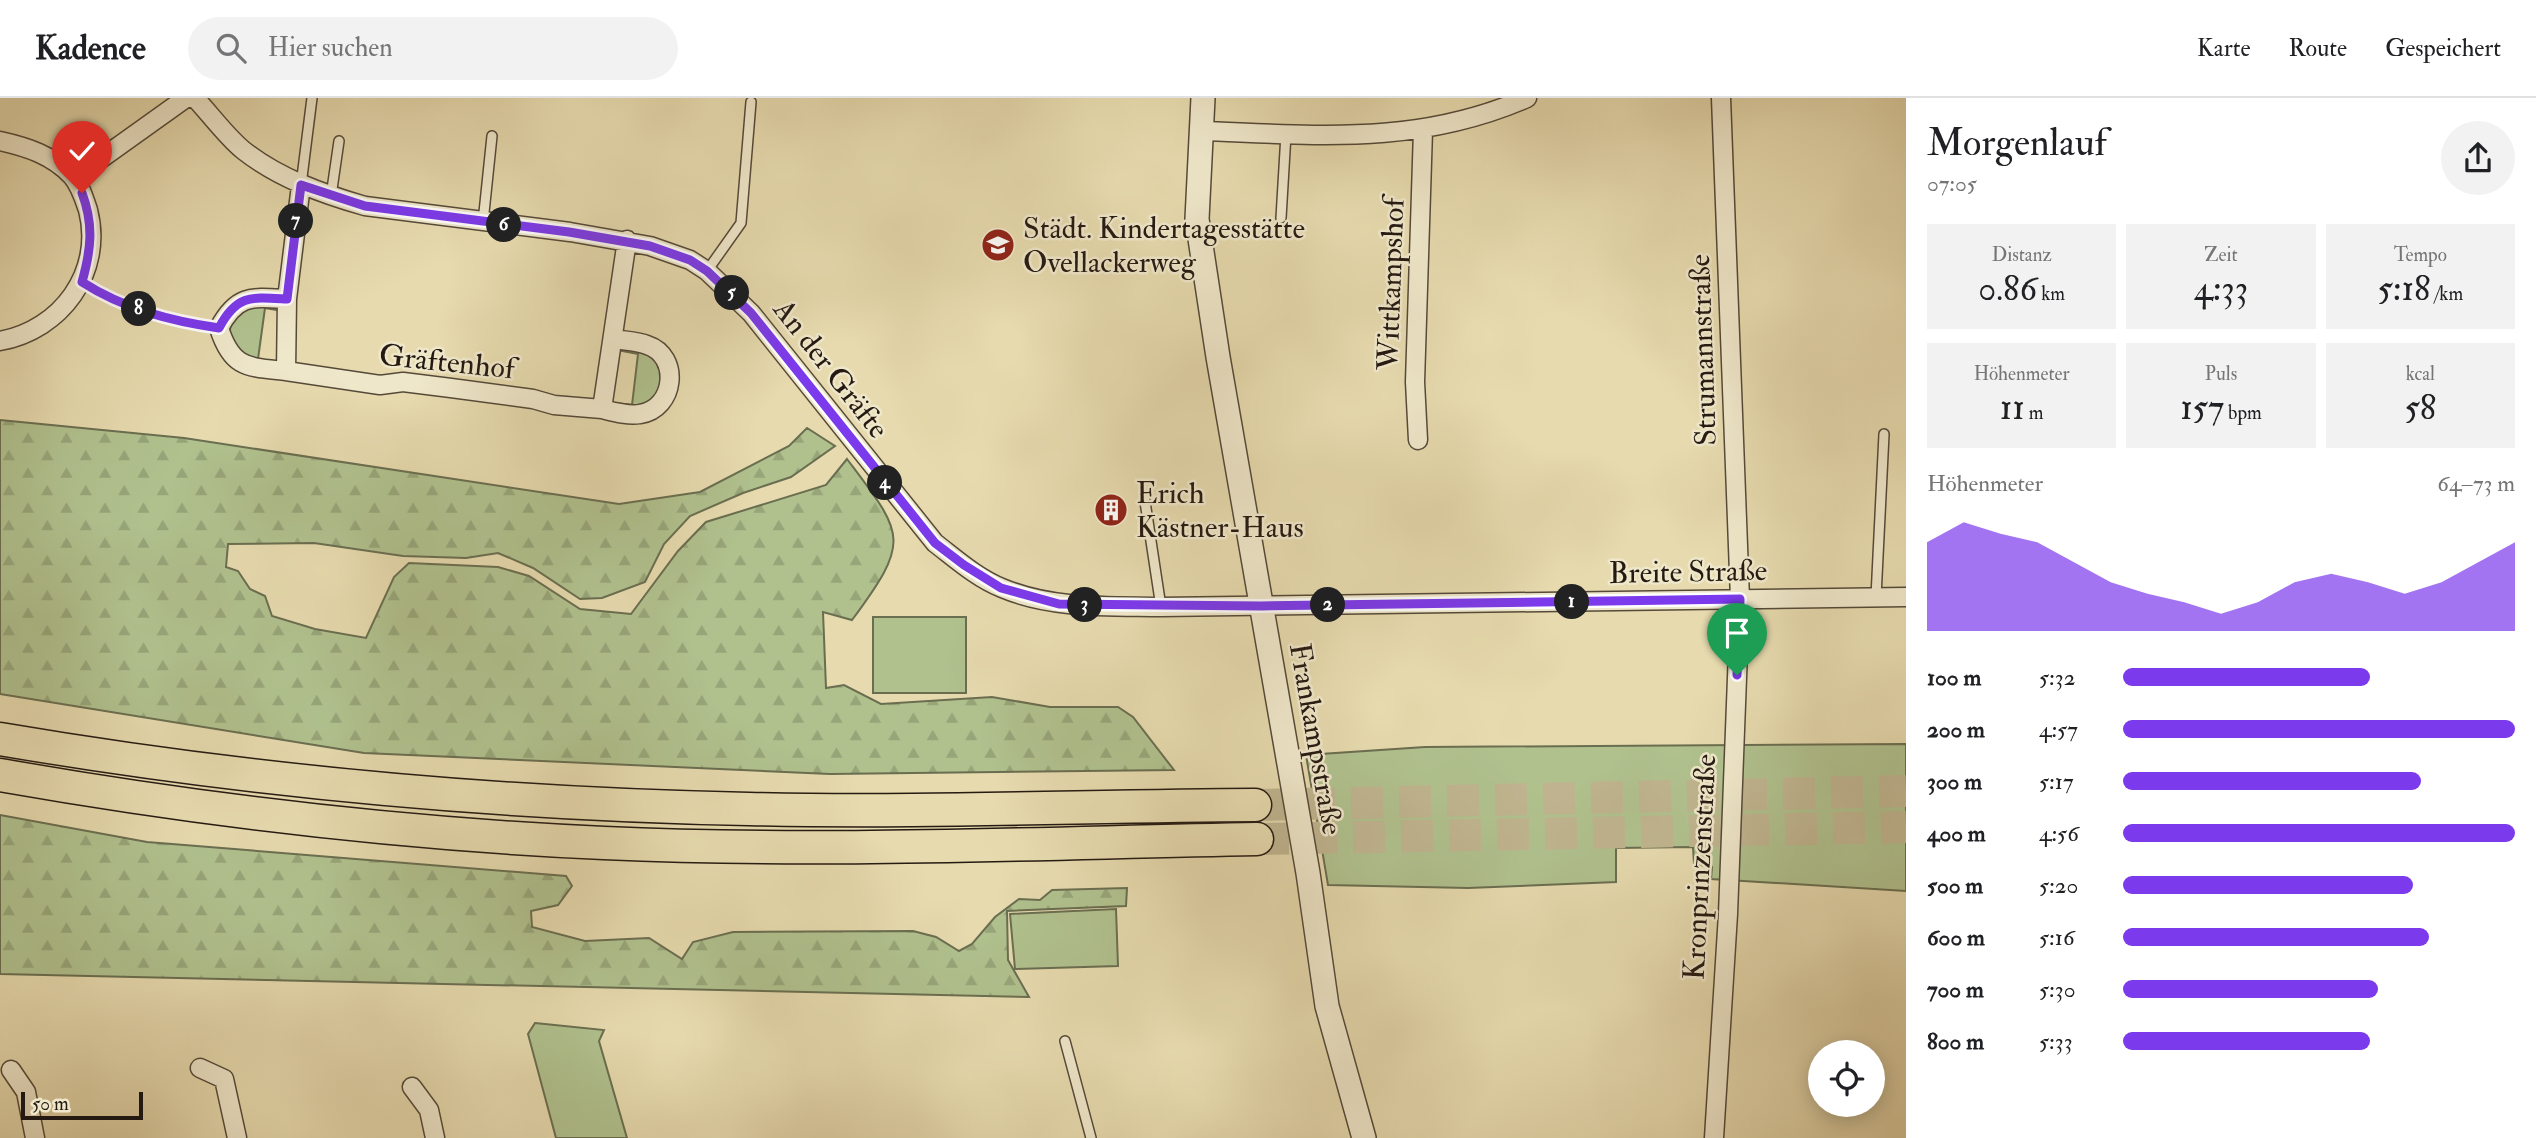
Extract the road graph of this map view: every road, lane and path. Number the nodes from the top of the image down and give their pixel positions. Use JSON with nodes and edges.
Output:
{"nodes":[{"id":1,"x":186,"y":98,"type":"edge"},
{"id":2,"x":195,"y":98,"type":"edge"},
{"id":3,"x":312,"y":98,"type":"edge"},
{"id":4,"x":1203,"y":98,"type":"edge"},
{"id":5,"x":1527,"y":98,"type":"edge"},
{"id":6,"x":1721,"y":98,"type":"edge"},
{"id":7,"x":751,"y":103,"type":"dead end"},
{"id":8,"x":1423,"y":130,"type":"junction"},
{"id":9,"x":1201,"y":131,"type":"junction"},
{"id":10,"x":1286,"y":134,"type":"junction"},
{"id":11,"x":492,"y":136,"type":"dead end"},
{"id":12,"x":0,"y":141,"type":"edge"},
{"id":13,"x":339,"y":141,"type":"dead end"},
{"id":14,"x":74,"y":178,"type":"junction"},
{"id":15,"x":301,"y":185,"type":"junction"},
{"id":16,"x":331,"y":196,"type":"junction"},
{"id":17,"x":1281,"y":218,"type":"dead end"},
{"id":18,"x":483,"y":222,"type":"junction"},
{"id":19,"x":627,"y":240,"type":"junction"},
{"id":20,"x":707,"y":271,"type":"junction"},
{"id":21,"x":82,"y":282,"type":"junction"},
{"id":22,"x":287,"y":299,"type":"junction"},
{"id":23,"x":219,"y":328,"type":"junction"},
{"id":24,"x":614,"y":339,"type":"junction"},
{"id":25,"x":0,"y":341,"type":"edge"},
{"id":26,"x":286,"y":371,"type":"junction"},
{"id":27,"x":602,"y":409,"type":"junction"},
{"id":28,"x":1884,"y":434,"type":"dead end"},
{"id":29,"x":1418,"y":440,"type":"dead end"},
{"id":30,"x":1144,"y":495,"type":"dead end"},
{"id":31,"x":1876,"y":597,"type":"junction"},
{"id":32,"x":1906,"y":597,"type":"edge"},
{"id":33,"x":1740,"y":599,"type":"junction"},
{"id":34,"x":1261,"y":606,"type":"junction"},
{"id":35,"x":1161,"y":607,"type":"junction"},
{"id":36,"x":0,"y":738,"type":"edge"},
{"id":37,"x":0,"y":775,"type":"edge"},
{"id":38,"x":1255,"y":804,"type":"tunnel mouth"},
{"id":39,"x":1257,"y":839,"type":"tunnel mouth"},
{"id":40,"x":1065,"y":1041,"type":"dead end"},
{"id":41,"x":200,"y":1068,"type":"dead end"},
{"id":42,"x":11,"y":1070,"type":"dead end"},
{"id":43,"x":412,"y":1087,"type":"dead end"},
{"id":44,"x":35,"y":1138,"type":"edge"},
{"id":45,"x":237,"y":1138,"type":"edge"},
{"id":46,"x":435,"y":1138,"type":"edge"},
{"id":47,"x":1091,"y":1138,"type":"edge"},
{"id":48,"x":1364,"y":1138,"type":"edge"},
{"id":49,"x":1714,"y":1138,"type":"edge"}],
"edges":[{"from":1,"to":14,"type":"street"},
{"from":2,"to":15,"type":"street","name":"An der Gräfte"},
{"from":3,"to":15,"type":"lane"},
{"from":4,"to":9,"type":"street","name":"Frankampstraße"},
{"from":5,"to":8,"type":"street"},
{"from":6,"to":33,"type":"street","name":"Strumannstraße"},
{"from":7,"to":20,"type":"lane"},
{"from":8,"to":10,"type":"street"},
{"from":8,"to":29,"type":"street","name":"Wittkampshof"},
{"from":9,"to":10,"type":"street"},
{"from":9,"to":34,"type":"street","name":"Frankampstraße"},
{"from":10,"to":17,"type":"lane"},
{"from":11,"to":18,"type":"lane"},
{"from":12,"to":14,"type":"street"},
{"from":13,"to":16,"type":"lane"},
{"from":14,"to":21,"type":"street"},
{"from":15,"to":16,"type":"street","name":"An der Gräfte"},
{"from":15,"to":22,"type":"street"},
{"from":16,"to":18,"type":"street","name":"An der Gräfte"},
{"from":18,"to":19,"type":"street","name":"An der Gräfte"},
{"from":19,"to":20,"type":"street","name":"An der Gräfte"},
{"from":19,"to":24,"type":"street"},
{"from":20,"to":35,"type":"street","name":"An der Gräfte"},
{"from":21,"to":23,"type":"lane"},
{"from":21,"to":25,"type":"street"},
{"from":22,"to":23,"type":"street"},
{"from":22,"to":26,"type":"street"},
{"from":23,"to":26,"type":"street","name":"Gräftenhof"},
{"from":24,"to":27,"type":"street"},
{"from":24,"to":27,"type":"street","name":"Gräftenhof"},
{"from":26,"to":27,"type":"street","name":"Gräftenhof"},
{"from":28,"to":31,"type":"lane"},
{"from":30,"to":35,"type":"lane"},
{"from":31,"to":32,"type":"street","name":"Breite Straße"},
{"from":31,"to":33,"type":"street","name":"Breite Straße"},
{"from":33,"to":34,"type":"street","name":"Breite Straße"},
{"from":33,"to":49,"type":"street","name":"Kronprinzenstraße"},
{"from":34,"to":35,"type":"street","name":"An der Gräfte"},
{"from":34,"to":48,"type":"street","name":"Frankampstraße"},
{"from":36,"to":38,"type":"highway"},
{"from":37,"to":39,"type":"highway"},
{"from":40,"to":47,"type":"lane"},
{"from":41,"to":45,"type":"street"},
{"from":42,"to":44,"type":"street"},
{"from":43,"to":46,"type":"street"}]}
